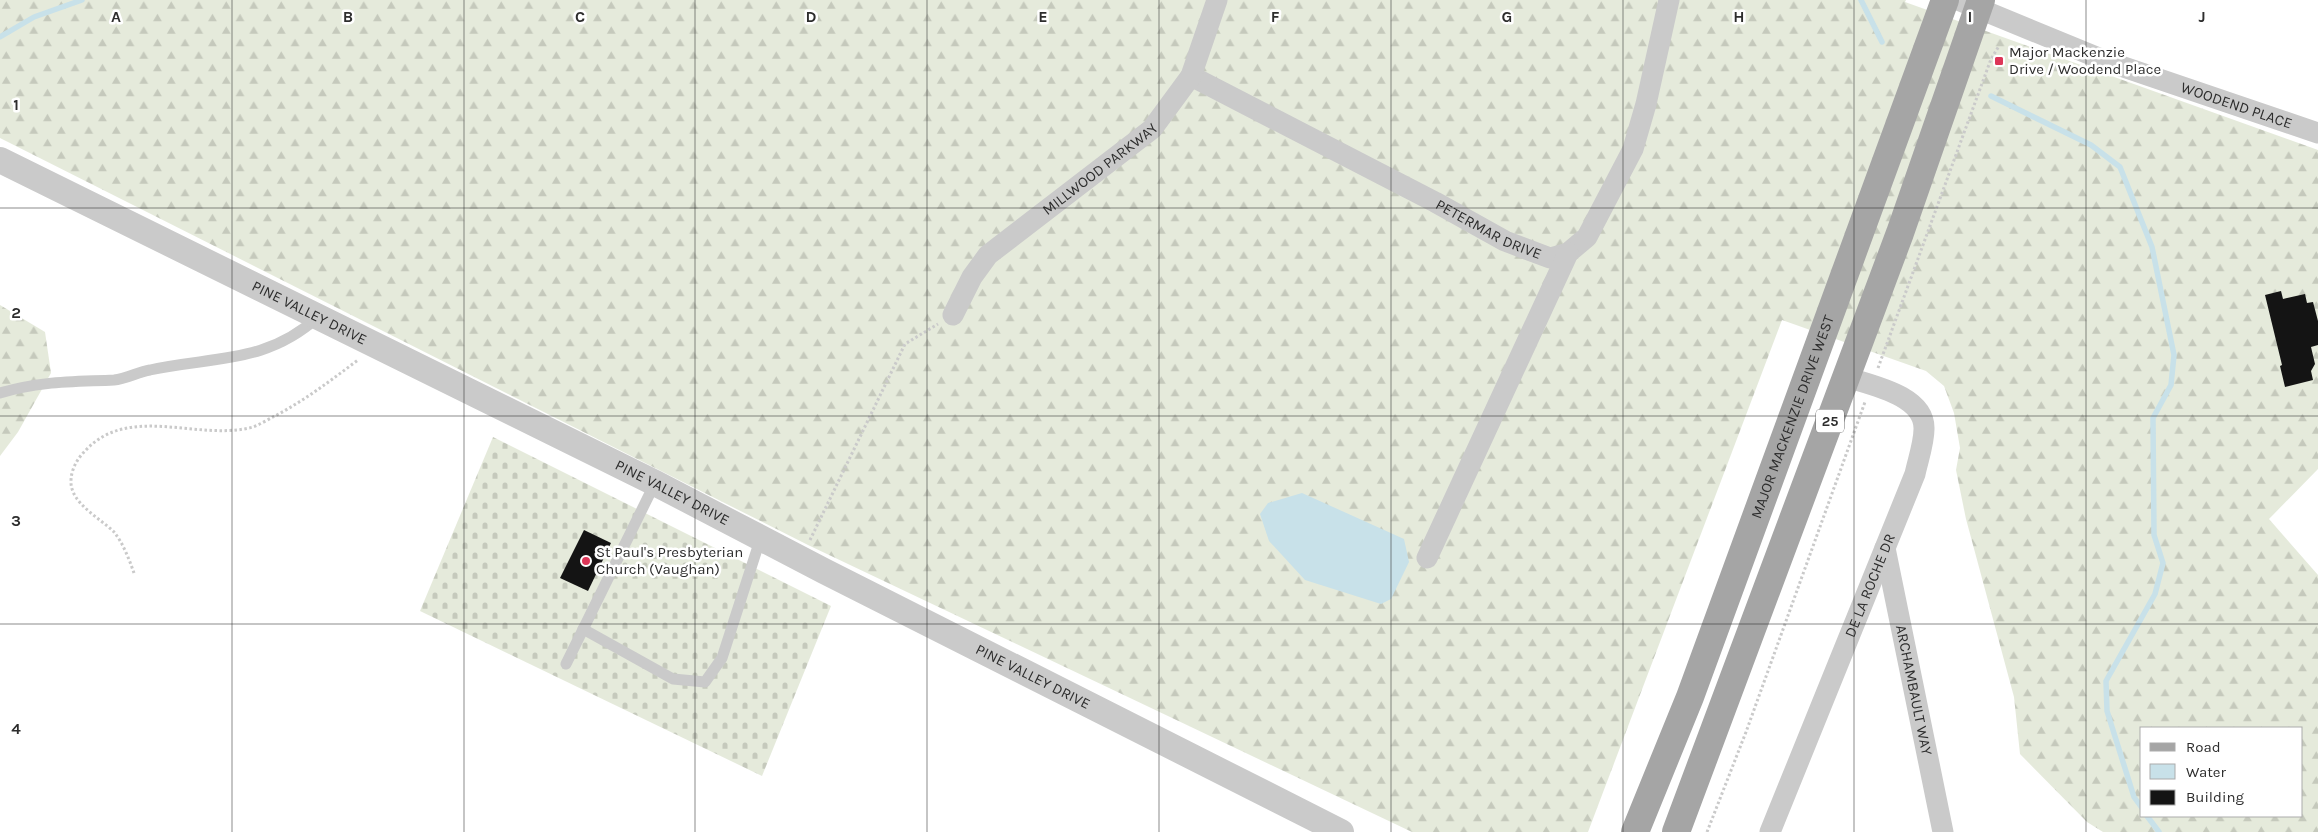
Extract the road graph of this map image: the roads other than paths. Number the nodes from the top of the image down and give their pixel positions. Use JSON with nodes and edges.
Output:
{"nodes":[{"id":1,"x":1217,"y":0,"type":"edge"},
{"id":2,"x":1669,"y":0,"type":"edge"},
{"id":3,"x":1944,"y":0,"type":"edge"},
{"id":4,"x":1972,"y":3,"type":"edge"},
{"id":5,"x":1191,"y":76,"type":"junction"},
{"id":6,"x":2318,"y":133,"type":"edge"},
{"id":7,"x":0,"y":160,"type":"edge"},
{"id":8,"x":1568,"y":254,"type":"junction"},
{"id":9,"x":953,"y":315,"type":"road end"},
{"id":10,"x":318,"y":317,"type":"junction"},
{"id":11,"x":1846,"y":377,"type":"junction"},
{"id":12,"x":0,"y":393,"type":"edge"},
{"id":13,"x":655,"y":482,"type":"junction"},
{"id":14,"x":761,"y":537,"type":"junction"},
{"id":15,"x":1885,"y":548,"type":"junction"},
{"id":16,"x":1427,"y":558,"type":"dead end"},
{"id":17,"x":583,"y":630,"type":"junction"},
{"id":18,"x":566,"y":664,"type":"dead end"},
{"id":19,"x":1341,"y":832,"type":"edge"},
{"id":20,"x":1635,"y":832,"type":"edge"},
{"id":21,"x":1676,"y":832,"type":"edge"},
{"id":22,"x":1770,"y":832,"type":"edge"},
{"id":23,"x":1943,"y":832,"type":"edge"}],
"edges":[{"from":1,"to":5,"type":"street","name":"MILLWOOD PARKWAY"},
{"from":2,"to":8,"type":"street"},
{"from":3,"to":20,"type":"main road","name":"MAJOR MACKENZIE DRIVE WEST","number":"25"},
{"from":4,"to":6,"type":"street","name":"WOODEND PLACE"},
{"from":4,"to":11,"type":"main road","number":"25"},
{"from":5,"to":8,"type":"street","name":"PETERMAR DRIVE"},
{"from":5,"to":9,"type":"street","name":"MILLWOOD PARKWAY"},
{"from":7,"to":10,"type":"street","name":"PINE VALLEY DRIVE"},
{"from":8,"to":16,"type":"street"},
{"from":10,"to":12,"type":"lane"},
{"from":10,"to":13,"type":"street","name":"PINE VALLEY DRIVE"},
{"from":11,"to":15,"type":"street","name":"DE LA ROCHE DR"},
{"from":11,"to":21,"type":"main road","number":"25"},
{"from":13,"to":14,"type":"street","name":"PINE VALLEY DRIVE"},
{"from":13,"to":17,"type":"lane"},
{"from":14,"to":17,"type":"lane"},
{"from":14,"to":19,"type":"street","name":"PINE VALLEY DRIVE"},
{"from":15,"to":22,"type":"street","name":"DE LA ROCHE DR"},
{"from":15,"to":23,"type":"street","name":"ARCHAMBAULT WAY"},
{"from":17,"to":18,"type":"lane"}]}
